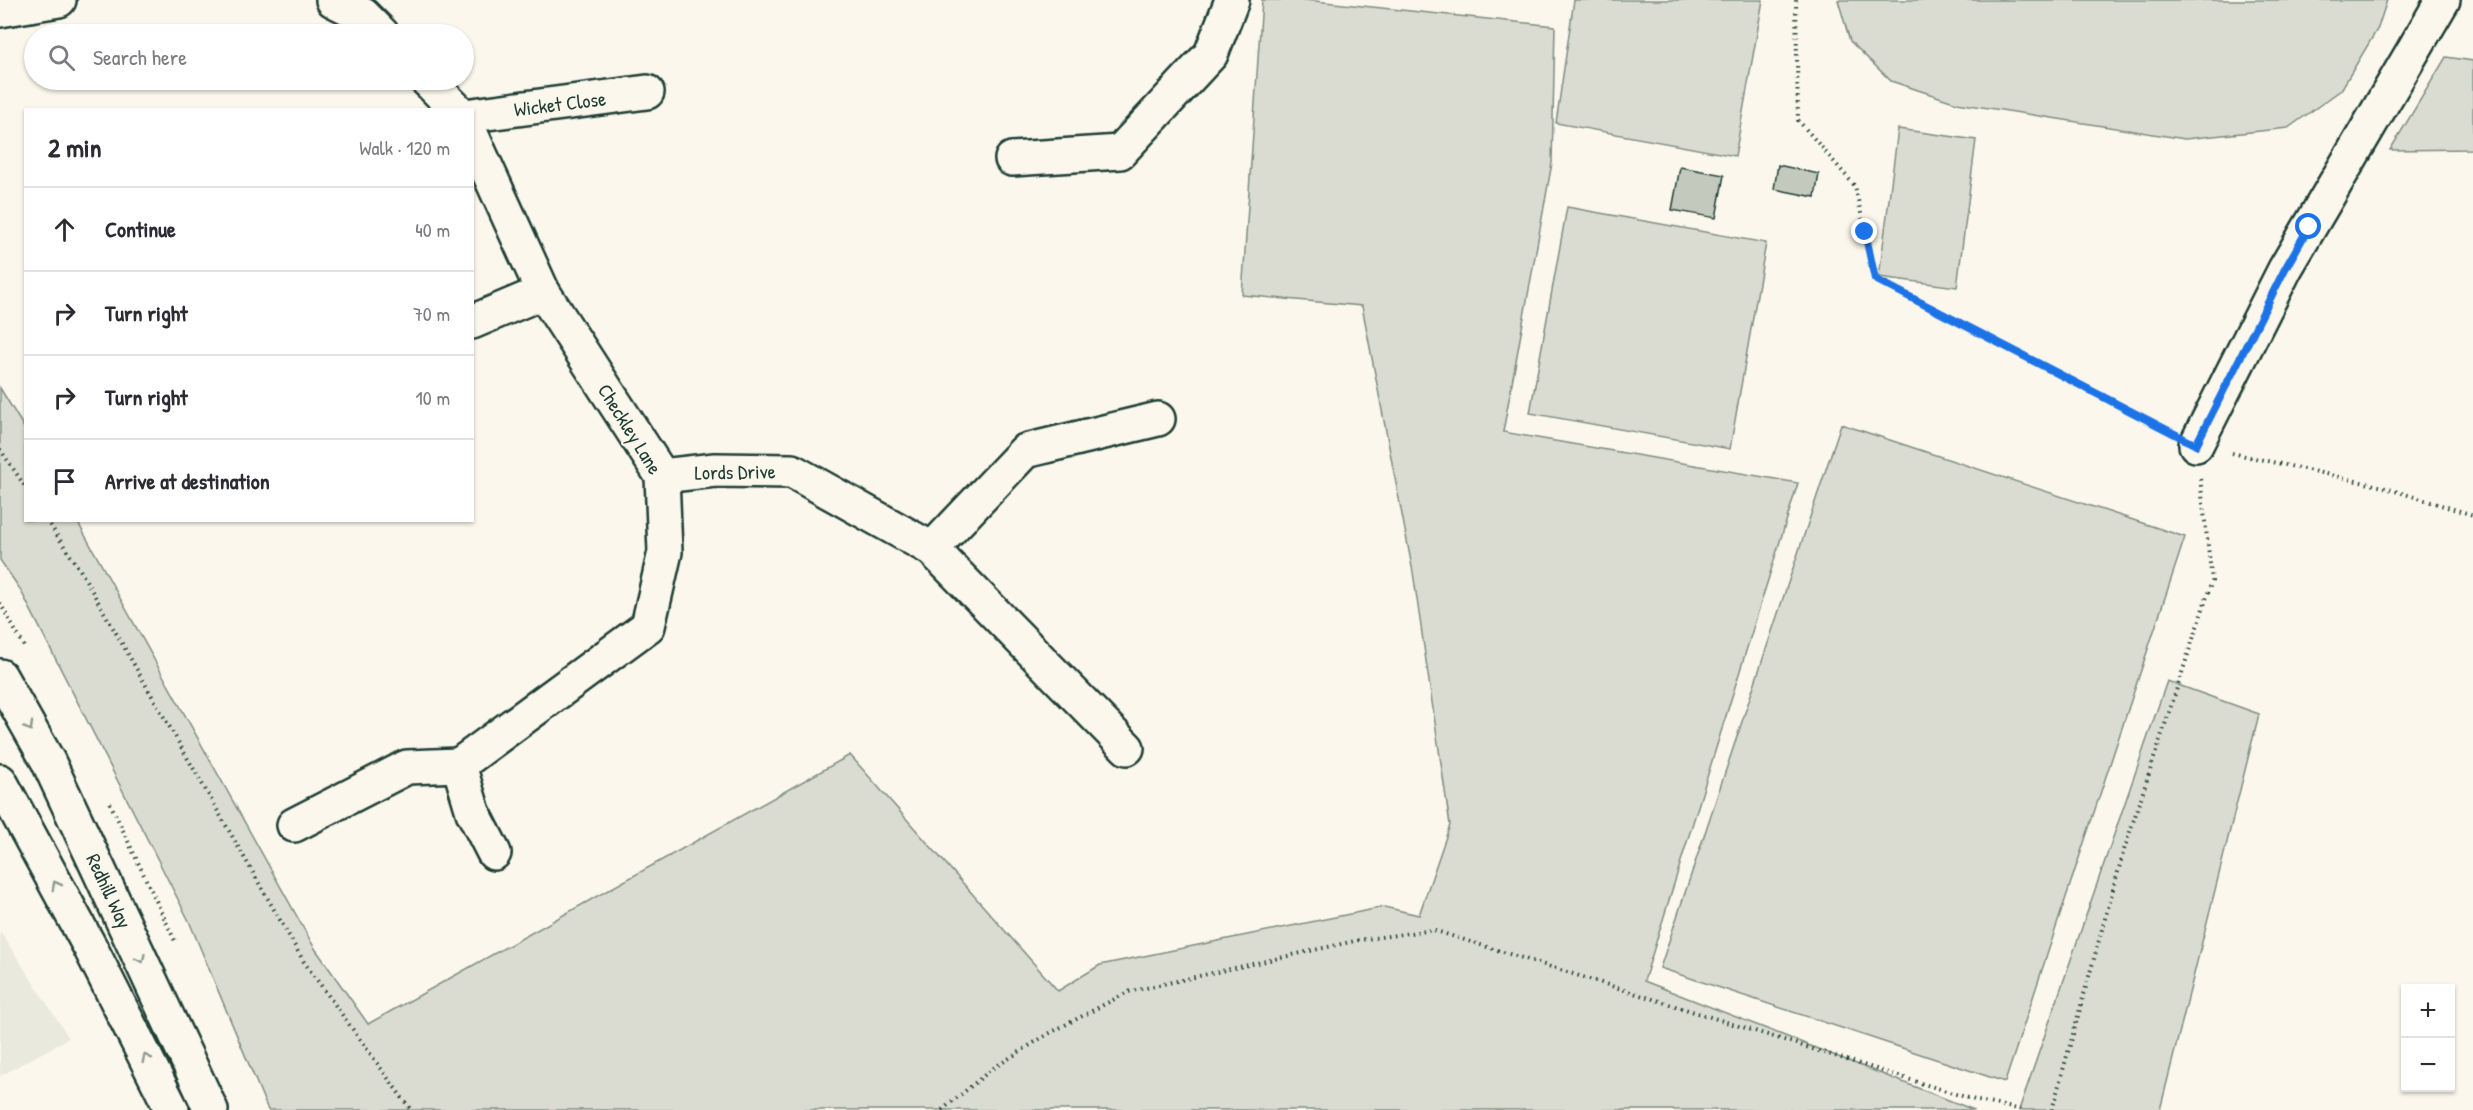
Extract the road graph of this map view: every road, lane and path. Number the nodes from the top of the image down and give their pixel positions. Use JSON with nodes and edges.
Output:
{"nodes":[{"id":1,"x":59,"y":0,"type":"edge"},
{"id":2,"x":333,"y":0,"type":"edge"},
{"id":3,"x":1232,"y":0,"type":"edge"},
{"id":4,"x":1796,"y":0,"type":"edge"},
{"id":5,"x":2443,"y":0,"type":"edge"},
{"id":6,"x":0,"y":10,"type":"edge"},
{"id":7,"x":371,"y":17,"type":"edge"},
{"id":8,"x":437,"y":90,"type":"edge"},
{"id":9,"x":647,"y":92,"type":"dead end"},
{"id":10,"x":455,"y":108,"type":"edge"},
{"id":11,"x":474,"y":115,"type":"edge"},
{"id":12,"x":474,"y":140,"type":"edge"},
{"id":13,"x":1012,"y":159,"type":"dead end"},
{"id":14,"x":543,"y":292,"type":"junction"},
{"id":15,"x":474,"y":321,"type":"edge"},
{"id":16,"x":1158,"y":419,"type":"dead end"},
{"id":17,"x":2196,"y":445,"type":"junction"},
{"id":18,"x":0,"y":449,"type":"edge"},
{"id":19,"x":662,"y":476,"type":"junction"},
{"id":20,"x":24,"y":485,"type":"edge"},
{"id":21,"x":2473,"y":515,"type":"edge"},
{"id":22,"x":48,"y":522,"type":"edge"},
{"id":23,"x":932,"y":549,"type":"junction"},
{"id":24,"x":0,"y":676,"type":"edge"},
{"id":25,"x":1127,"y":748,"type":"dead end"},
{"id":26,"x":459,"y":765,"type":"junction"},
{"id":27,"x":0,"y":781,"type":"edge"},
{"id":28,"x":294,"y":825,"type":"dead end"},
{"id":29,"x":494,"y":853,"type":"dead end"},
{"id":30,"x":172,"y":1110,"type":"edge"},
{"id":31,"x":210,"y":1110,"type":"edge"},
{"id":32,"x":411,"y":1110,"type":"edge"},
{"id":33,"x":942,"y":1110,"type":"edge"},
{"id":34,"x":2023,"y":1110,"type":"edge"},
{"id":35,"x":2052,"y":1110,"type":"edge"}],
"edges":[{"from":1,"to":6,"type":"street"},
{"from":2,"to":7,"type":"street"},
{"from":3,"to":13,"type":"street"},
{"from":4,"to":17,"type":"path"},
{"from":5,"to":17,"type":"street"},
{"from":8,"to":10,"type":"street"},
{"from":9,"to":11,"type":"street","name":"Wicket Close"},
{"from":12,"to":14,"type":"street","name":"Checkley Lane"},
{"from":14,"to":15,"type":"street"},
{"from":14,"to":19,"type":"street","name":"Checkley Lane"},
{"from":16,"to":23,"type":"street"},
{"from":17,"to":21,"type":"path"},
{"from":17,"to":35,"type":"path"},
{"from":18,"to":20,"type":"path"},
{"from":19,"to":23,"type":"street","name":"Lords Drive"},
{"from":19,"to":26,"type":"street","name":"Checkley Lane"},
{"from":22,"to":32,"type":"path"},
{"from":23,"to":25,"type":"street","name":"Lords Drive"},
{"from":24,"to":31,"type":"street","name":"Redhill Way","one_way":true},
{"from":26,"to":28,"type":"street"},
{"from":26,"to":29,"type":"street"},
{"from":30,"to":27,"type":"street","name":"Redhill Way","one_way":true},
{"from":33,"to":34,"type":"path"}]}
